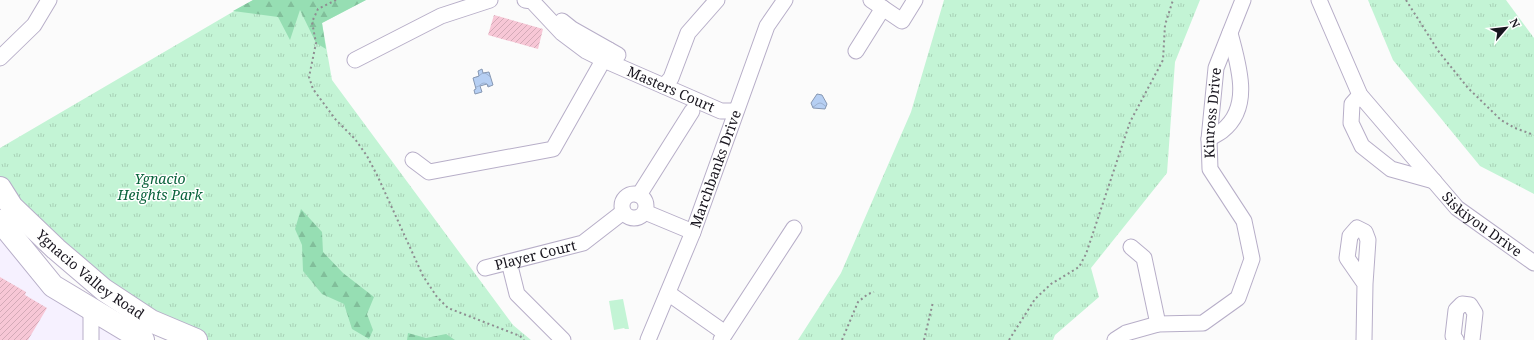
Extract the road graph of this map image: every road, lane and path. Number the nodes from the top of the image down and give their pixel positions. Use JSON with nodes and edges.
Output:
{"nodes":[{"id":1,"x":49,"y":0,"type":"edge"},
{"id":2,"x":336,"y":0,"type":"edge"},
{"id":3,"x":490,"y":0,"type":"edge"},
{"id":4,"x":525,"y":0,"type":"edge"},
{"id":5,"x":544,"y":0,"type":"edge"},
{"id":6,"x":717,"y":0,"type":"edge"},
{"id":7,"x":785,"y":0,"type":"edge"},
{"id":8,"x":915,"y":0,"type":"edge"},
{"id":9,"x":1173,"y":0,"type":"edge"},
{"id":10,"x":1243,"y":0,"type":"edge"},
{"id":11,"x":1319,"y":0,"type":"edge"},
{"id":12,"x":1406,"y":0,"type":"edge"},
{"id":13,"x":877,"y":3,"type":"edge"},
{"id":14,"x":1230,"y":32,"type":"junction"},
{"id":15,"x":856,"y":51,"type":"dead end"},
{"id":16,"x":607,"y":55,"type":"junction"},
{"id":17,"x":0,"y":58,"type":"edge"},
{"id":18,"x":355,"y":60,"type":"dead end"},
{"id":19,"x":667,"y":82,"type":"junction"},
{"id":20,"x":1360,"y":95,"type":"junction"},
{"id":21,"x":692,"y":111,"type":"dead end"},
{"id":22,"x":735,"y":111,"type":"junction"},
{"id":23,"x":1534,"y":135,"type":"edge"},
{"id":24,"x":1209,"y":139,"type":"junction"},
{"id":25,"x":413,"y":160,"type":"dead end"},
{"id":26,"x":1434,"y":181,"type":"junction"},
{"id":27,"x":0,"y":188,"type":"edge"},
{"id":28,"x":639,"y":195,"type":"junction"},
{"id":29,"x":623,"y":212,"type":"junction"},
{"id":30,"x":645,"y":212,"type":"junction"},
{"id":31,"x":1,"y":222,"type":"edge"},
{"id":32,"x":794,"y":228,"type":"dead end"},
{"id":33,"x":693,"y":232,"type":"junction"},
{"id":34,"x":1131,"y":247,"type":"dead end"},
{"id":35,"x":509,"y":262,"type":"junction"},
{"id":36,"x":1534,"y":263,"type":"edge"},
{"id":37,"x":485,"y":268,"type":"dead end"},
{"id":38,"x":1365,"y":284,"type":"dead end"},
{"id":39,"x":874,"y":292,"type":"dead end"},
{"id":40,"x":668,"y":293,"type":"junction"},
{"id":41,"x":933,"y":302,"type":"dead end"},
{"id":42,"x":91,"y":310,"type":"junction"},
{"id":43,"x":1158,"y":324,"type":"junction"},
{"id":44,"x":723,"y":337,"type":"edge"},
{"id":45,"x":92,"y":340,"type":"edge"},
{"id":46,"x":143,"y":340,"type":"edge"},
{"id":47,"x":196,"y":340,"type":"edge"},
{"id":48,"x":524,"y":340,"type":"edge"},
{"id":49,"x":563,"y":340,"type":"edge"},
{"id":50,"x":648,"y":340,"type":"edge"},
{"id":51,"x":842,"y":340,"type":"edge"},
{"id":52,"x":924,"y":340,"type":"edge"},
{"id":53,"x":1009,"y":340,"type":"edge"},
{"id":54,"x":1115,"y":340,"type":"edge"},
{"id":55,"x":1364,"y":340,"type":"edge"},
{"id":56,"x":1456,"y":340,"type":"edge"},
{"id":57,"x":1472,"y":340,"type":"edge"}],
"edges":[{"from":1,"to":17,"type":"street"},
{"from":2,"to":48,"type":"path"},
{"from":3,"to":18,"type":"street"},
{"from":4,"to":16,"type":"street","name":"Masters Court"},
{"from":5,"to":16,"type":"street","name":"Masters Court"},
{"from":6,"to":19,"type":"street"},
{"from":7,"to":22,"type":"street","name":"Marchbanks Drive"},
{"from":8,"to":13,"type":"street"},
{"from":9,"to":53,"type":"path"},
{"from":10,"to":14,"type":"street","name":"Kinross Drive"},
{"from":11,"to":20,"type":"street","name":"Siskiyou Drive"},
{"from":12,"to":23,"type":"path"},
{"from":13,"to":15,"type":"street"},
{"from":14,"to":24,"type":"street","name":"Kinross Drive"},
{"from":14,"to":24,"type":"street"},
{"from":16,"to":19,"type":"street","name":"Masters Court"},
{"from":16,"to":25,"type":"street"},
{"from":19,"to":22,"type":"street","name":"Masters Court"},
{"from":20,"to":26,"type":"street","name":"Siskiyou Drive"},
{"from":20,"to":26,"type":"street","name":"Siskiyou Drive"},
{"from":21,"to":28,"type":"street"},
{"from":22,"to":33,"type":"street","name":"Marchbanks Drive"},
{"from":24,"to":43,"type":"street","name":"Kinross Drive"},
{"from":26,"to":36,"type":"street","name":"Siskiyou Drive"},
{"from":27,"to":47,"type":"highway","name":"Ygnacio Valley Road"},
{"from":28,"to":29,"type":"street"},
{"from":28,"to":30,"type":"street"},
{"from":29,"to":30,"type":"street"},
{"from":29,"to":35,"type":"street","name":"Player Court"},
{"from":30,"to":33,"type":"street"},
{"from":31,"to":42,"type":"highway","name":"Ygnacio Valley Road"},
{"from":32,"to":44,"type":"street"},
{"from":33,"to":40,"type":"street","name":"Marchbanks Drive"},
{"from":34,"to":43,"type":"street"},
{"from":35,"to":37,"type":"street","name":"Player Court"},
{"from":35,"to":49,"type":"street"},
{"from":38,"to":55,"type":"street"},
{"from":39,"to":51,"type":"path"},
{"from":40,"to":44,"type":"street"},
{"from":40,"to":50,"type":"street","name":"Marchbanks Drive"},
{"from":41,"to":52,"type":"path"},
{"from":42,"to":45,"type":"street"},
{"from":42,"to":46,"type":"highway","name":"Ygnacio Valley Road"},
{"from":43,"to":54,"type":"street","name":"Kinross Drive"},
{"from":56,"to":57,"type":"street"}]}
